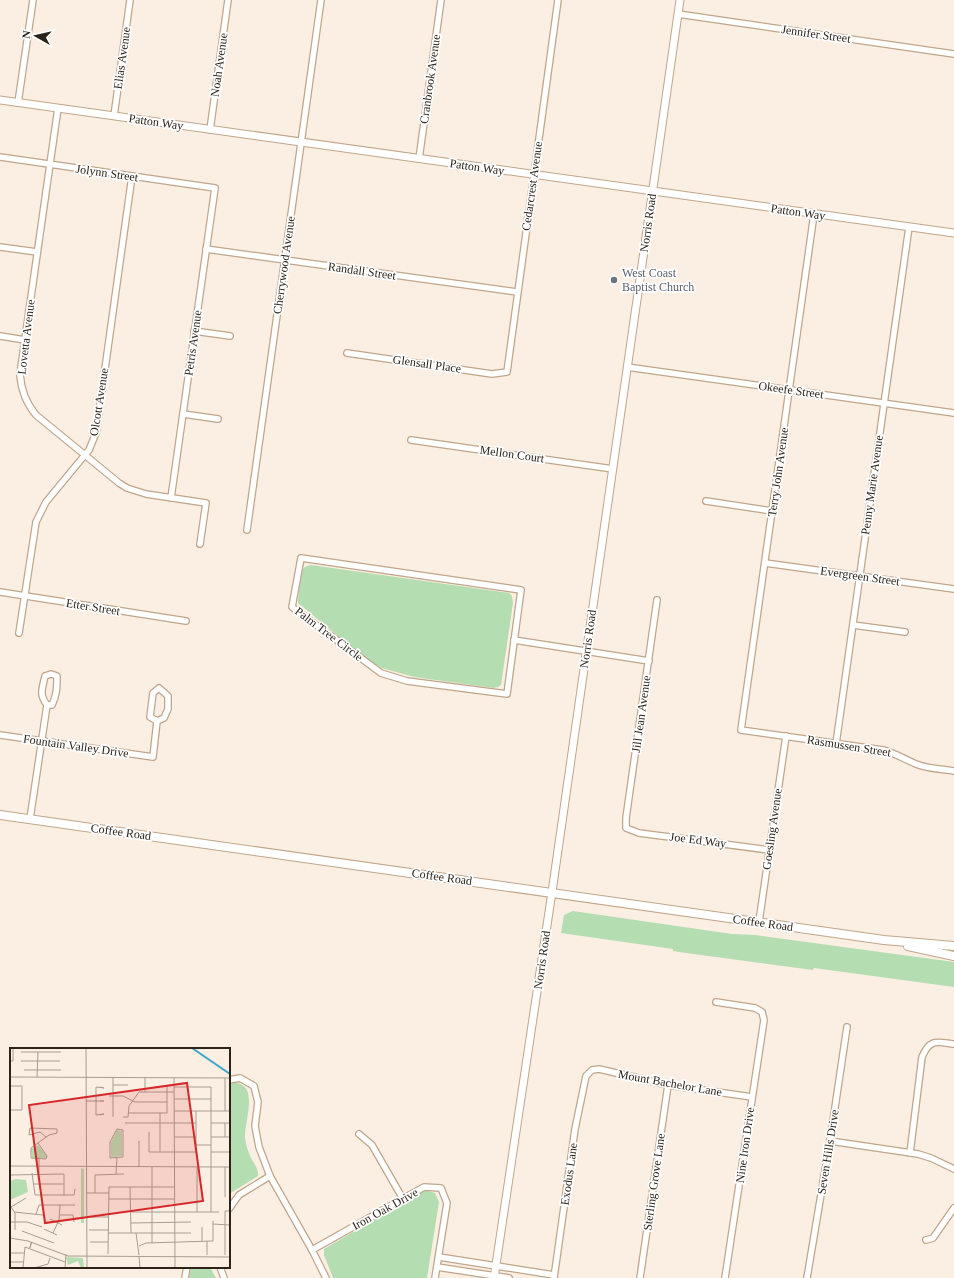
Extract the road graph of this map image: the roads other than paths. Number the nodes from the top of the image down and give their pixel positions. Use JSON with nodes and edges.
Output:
{"nodes":[{"id":1,"x":33,"y":0,"type":"edge"},
{"id":2,"x":130,"y":0,"type":"edge"},
{"id":3,"x":228,"y":0,"type":"edge"},
{"id":4,"x":321,"y":0,"type":"edge"},
{"id":5,"x":441,"y":0,"type":"edge"},
{"id":6,"x":558,"y":0,"type":"edge"},
{"id":7,"x":680,"y":0,"type":"edge"},
{"id":8,"x":678,"y":14,"type":"junction"},
{"id":9,"x":954,"y":54,"type":"edge"},
{"id":10,"x":0,"y":100,"type":"edge"},
{"id":11,"x":18,"y":103,"type":"junction"},
{"id":12,"x":58,"y":108,"type":"junction"},
{"id":13,"x":114,"y":116,"type":"junction"},
{"id":14,"x":210,"y":130,"type":"junction"},
{"id":15,"x":301,"y":142,"type":"junction"},
{"id":16,"x":0,"y":157,"type":"edge"},
{"id":17,"x":419,"y":159,"type":"junction"},
{"id":18,"x":50,"y":164,"type":"junction"},
{"id":19,"x":534,"y":175,"type":"junction"},
{"id":20,"x":132,"y":176,"type":"junction"},
{"id":21,"x":215,"y":188,"type":"joint"},
{"id":22,"x":652,"y":191,"type":"junction"},
{"id":23,"x":814,"y":214,"type":"junction"},
{"id":24,"x":909,"y":227,"type":"junction"},
{"id":25,"x":954,"y":234,"type":"edge"},
{"id":26,"x":0,"y":247,"type":"edge"},
{"id":27,"x":206,"y":249,"type":"junction"},
{"id":28,"x":37,"y":252,"type":"junction"},
{"id":29,"x":284,"y":260,"type":"junction"},
{"id":30,"x":517,"y":292,"type":"junction"},
{"id":31,"x":194,"y":331,"type":"junction"},
{"id":32,"x":0,"y":336,"type":"edge"},
{"id":33,"x":230,"y":336,"type":"dead end"},
{"id":34,"x":25,"y":340,"type":"junction"},
{"id":35,"x":347,"y":353,"type":"dead end"},
{"id":36,"x":627,"y":367,"type":"junction"},
{"id":37,"x":507,"y":372,"type":"joint"},
{"id":38,"x":789,"y":390,"type":"junction"},
{"id":39,"x":884,"y":403,"type":"junction"},
{"id":40,"x":954,"y":413,"type":"edge"},
{"id":41,"x":183,"y":414,"type":"junction"},
{"id":42,"x":218,"y":419,"type":"dead end"},
{"id":43,"x":411,"y":440,"type":"dead end"},
{"id":44,"x":85,"y":455,"type":"junction"},
{"id":45,"x":613,"y":468,"type":"junction"},
{"id":46,"x":171,"y":498,"type":"junction"},
{"id":47,"x":706,"y":501,"type":"dead end"},
{"id":48,"x":772,"y":511,"type":"junction"},
{"id":49,"x":247,"y":530,"type":"dead end"},
{"id":50,"x":200,"y":544,"type":"dead end"},
{"id":51,"x":765,"y":563,"type":"junction"},
{"id":52,"x":860,"y":576,"type":"junction"},
{"id":53,"x":954,"y":589,"type":"edge"},
{"id":54,"x":0,"y":592,"type":"edge"},
{"id":55,"x":25,"y":596,"type":"junction"},
{"id":56,"x":657,"y":600,"type":"dead end"},
{"id":57,"x":186,"y":621,"type":"dead end"},
{"id":58,"x":853,"y":624,"type":"junction"},
{"id":59,"x":905,"y":632,"type":"dead end"},
{"id":60,"x":19,"y":633,"type":"dead end"},
{"id":61,"x":514,"y":640,"type":"junction"},
{"id":62,"x":586,"y":652,"type":"junction"},
{"id":63,"x":649,"y":661,"type":"junction"},
{"id":64,"x":47,"y":705,"type":"junction"},
{"id":65,"x":157,"y":721,"type":"junction"},
{"id":66,"x":741,"y":730,"type":"joint"},
{"id":67,"x":0,"y":735,"type":"edge"},
{"id":68,"x":786,"y":736,"type":"junction"},
{"id":69,"x":42,"y":741,"type":"junction"},
{"id":70,"x":836,"y":744,"type":"junction"},
{"id":71,"x":954,"y":771,"type":"edge"},
{"id":72,"x":0,"y":815,"type":"edge"},
{"id":73,"x":30,"y":820,"type":"junction"},
{"id":74,"x":626,"y":828,"type":"joint"},
{"id":75,"x":770,"y":850,"type":"junction"},
{"id":76,"x":552,"y":892,"type":"junction"},
{"id":77,"x":758,"y":922,"type":"junction"},
{"id":78,"x":884,"y":940,"type":"junction"},
{"id":79,"x":954,"y":946,"type":"edge"},
{"id":80,"x":954,"y":956,"type":"edge"},
{"id":81,"x":716,"y":1002,"type":"dead end"},
{"id":82,"x":847,"y":1026,"type":"dead end"},
{"id":83,"x":954,"y":1044,"type":"edge"},
{"id":84,"x":589,"y":1073,"type":"joint"},
{"id":85,"x":230,"y":1080,"type":"edge"},
{"id":86,"x":668,"y":1085,"type":"junction"},
{"id":87,"x":752,"y":1097,"type":"junction"},
{"id":88,"x":359,"y":1134,"type":"dead end"},
{"id":89,"x":830,"y":1141,"type":"junction"},
{"id":90,"x":910,"y":1153,"type":"junction"},
{"id":91,"x":954,"y":1169,"type":"edge"},
{"id":92,"x":270,"y":1176,"type":"junction"},
{"id":93,"x":403,"y":1199,"type":"junction"},
{"id":94,"x":230,"y":1208,"type":"edge"},
{"id":95,"x":954,"y":1208,"type":"edge"},
{"id":96,"x":926,"y":1240,"type":"dead end"},
{"id":97,"x":312,"y":1250,"type":"junction"},
{"id":98,"x":439,"y":1257,"type":"junction"},
{"id":99,"x":496,"y":1266,"type":"junction"},
{"id":100,"x":437,"y":1267,"type":"junction"},
{"id":101,"x":187,"y":1268,"type":"edge"},
{"id":102,"x":220,"y":1268,"type":"edge"},
{"id":103,"x":554,"y":1276,"type":"edge"},
{"id":104,"x":495,"y":1277,"type":"edge"},
{"id":105,"x":185,"y":1278,"type":"edge"},
{"id":106,"x":224,"y":1278,"type":"edge"},
{"id":107,"x":326,"y":1278,"type":"edge"},
{"id":108,"x":435,"y":1278,"type":"edge"},
{"id":109,"x":509,"y":1278,"type":"edge"},
{"id":110,"x":640,"y":1278,"type":"edge"},
{"id":111,"x":726,"y":1278,"type":"edge"},
{"id":112,"x":807,"y":1278,"type":"edge"}],
"edges":[{"from":1,"to":11,"type":"street"},
{"from":2,"to":13,"type":"street","name":"Elias Avenue"},
{"from":3,"to":14,"type":"street","name":"Noah Avenue"},
{"from":4,"to":15,"type":"street","name":"Cherrywood Avenue"},
{"from":5,"to":17,"type":"street","name":"Cranbrook Avenue"},
{"from":6,"to":19,"type":"street","name":"Cedarcrest Avenue"},
{"from":7,"to":8,"type":"street","name":"Norris Road"},
{"from":8,"to":9,"type":"street","name":"Jennifer Street"},
{"from":8,"to":22,"type":"street","name":"Norris Road"},
{"from":10,"to":11,"type":"street","name":"Patton Way"},
{"from":11,"to":12,"type":"street","name":"Patton Way"},
{"from":12,"to":13,"type":"street","name":"Patton Way"},
{"from":12,"to":18,"type":"street","name":"Lovetta Avenue"},
{"from":13,"to":14,"type":"street","name":"Patton Way"},
{"from":14,"to":15,"type":"street","name":"Patton Way"},
{"from":15,"to":17,"type":"street","name":"Patton Way"},
{"from":15,"to":29,"type":"street","name":"Cherrywood Avenue"},
{"from":16,"to":18,"type":"street","name":"Jolynn Street"},
{"from":17,"to":19,"type":"street","name":"Patton Way"},
{"from":18,"to":20,"type":"street","name":"Jolynn Street"},
{"from":18,"to":28,"type":"street","name":"Lovetta Avenue"},
{"from":19,"to":22,"type":"street","name":"Patton Way"},
{"from":19,"to":30,"type":"street","name":"Cedarcrest Avenue"},
{"from":20,"to":21,"type":"street","name":"Jolynn Street"},
{"from":20,"to":44,"type":"street","name":"Olcott Avenue"},
{"from":21,"to":27,"type":"street","name":"Petris Avenue"},
{"from":22,"to":23,"type":"street","name":"Patton Way"},
{"from":22,"to":36,"type":"street","name":"Norris Road"},
{"from":23,"to":24,"type":"street","name":"Patton Way"},
{"from":23,"to":38,"type":"street","name":"Terry John Avenue"},
{"from":24,"to":25,"type":"street","name":"Patton Way"},
{"from":24,"to":39,"type":"street","name":"Penny Marie Avenue"},
{"from":26,"to":28,"type":"street"},
{"from":27,"to":29,"type":"street","name":"Randall Street"},
{"from":27,"to":31,"type":"street","name":"Petris Avenue"},
{"from":28,"to":34,"type":"street","name":"Lovetta Avenue"},
{"from":29,"to":30,"type":"street","name":"Randall Street"},
{"from":29,"to":49,"type":"street","name":"Cherrywood Avenue"},
{"from":30,"to":37,"type":"street","name":"Cedarcrest Avenue"},
{"from":31,"to":33,"type":"street"},
{"from":31,"to":41,"type":"street","name":"Petris Avenue"},
{"from":32,"to":34,"type":"street"},
{"from":34,"to":44,"type":"street","name":"Lovetta Avenue"},
{"from":35,"to":37,"type":"street","name":"Glensall Place"},
{"from":36,"to":38,"type":"street","name":"Okeefe Street"},
{"from":36,"to":45,"type":"street","name":"Norris Road"},
{"from":38,"to":39,"type":"street","name":"Okeefe Street"},
{"from":38,"to":48,"type":"street","name":"Terry John Avenue"},
{"from":39,"to":40,"type":"street","name":"Okeefe Street"},
{"from":39,"to":52,"type":"street","name":"Penny Marie Avenue"},
{"from":41,"to":42,"type":"street"},
{"from":41,"to":46,"type":"street","name":"Petris Avenue"},
{"from":43,"to":45,"type":"street","name":"Mellon Court"},
{"from":44,"to":46,"type":"street","name":"Lovetta Avenue"},
{"from":44,"to":55,"type":"street","name":"Olcott Avenue"},
{"from":45,"to":62,"type":"street","name":"Norris Road"},
{"from":46,"to":50,"type":"street","name":"Lovetta Avenue"},
{"from":47,"to":48,"type":"street"},
{"from":48,"to":51,"type":"street","name":"Terry John Avenue"},
{"from":51,"to":52,"type":"street","name":"Evergreen Street"},
{"from":51,"to":66,"type":"street","name":"Terry John Avenue"},
{"from":52,"to":53,"type":"street","name":"Evergreen Street"},
{"from":52,"to":58,"type":"street","name":"Penny Marie Avenue"},
{"from":54,"to":55,"type":"street","name":"Etter Street"},
{"from":55,"to":57,"type":"street","name":"Etter Street"},
{"from":55,"to":60,"type":"street","name":"Olcott Avenue"},
{"from":56,"to":63,"type":"street","name":"Jill Jean Avenue"},
{"from":58,"to":59,"type":"street"},
{"from":58,"to":70,"type":"street","name":"Penny Marie Avenue"},
{"from":61,"to":61,"type":"street","name":"Palm Tree Circle"},
{"from":61,"to":62,"type":"street"},
{"from":62,"to":63,"type":"street"},
{"from":62,"to":76,"type":"street","name":"Norris Road"},
{"from":63,"to":74,"type":"street","name":"Jill Jean Avenue"},
{"from":64,"to":64,"type":"street"},
{"from":64,"to":69,"type":"street"},
{"from":65,"to":65,"type":"street"},
{"from":65,"to":69,"type":"street","name":"Fountain Valley Drive"},
{"from":66,"to":68,"type":"street","name":"Rasmussen Street"},
{"from":67,"to":69,"type":"street","name":"Fountain Valley Drive"},
{"from":68,"to":70,"type":"street","name":"Rasmussen Street"},
{"from":68,"to":75,"type":"street","name":"Goesling Avenue"},
{"from":69,"to":73,"type":"street"},
{"from":70,"to":71,"type":"street","name":"Rasmussen Street"},
{"from":72,"to":73,"type":"main road","name":"Coffee Road"},
{"from":73,"to":76,"type":"main road","name":"Coffee Road"},
{"from":74,"to":75,"type":"street","name":"Joe Ed Way"},
{"from":75,"to":77,"type":"street","name":"Goesling Avenue"},
{"from":76,"to":77,"type":"main road","name":"Coffee Road"},
{"from":76,"to":99,"type":"street","name":"Norris Road"},
{"from":77,"to":78,"type":"main road","name":"Coffee Road"},
{"from":78,"to":79,"type":"main road","name":"Coffee Road"},
{"from":78,"to":80,"type":"main road","name":"Coffee Road"},
{"from":81,"to":87,"type":"street","name":"Nine Iron Drive"},
{"from":82,"to":89,"type":"street","name":"Seven Hills Drive"},
{"from":83,"to":90,"type":"street"},
{"from":84,"to":86,"type":"street","name":"Mount Bachelor Lane"},
{"from":84,"to":103,"type":"street","name":"Exodus Lane"},
{"from":85,"to":92,"type":"street"},
{"from":86,"to":87,"type":"street","name":"Mount Bachelor Lane"},
{"from":86,"to":110,"type":"street","name":"Sterling Grove Lane"},
{"from":87,"to":111,"type":"street","name":"Nine Iron Drive"},
{"from":88,"to":93,"type":"street"},
{"from":89,"to":90,"type":"street"},
{"from":89,"to":112,"type":"street","name":"Seven Hills Drive"},
{"from":90,"to":91,"type":"street"},
{"from":92,"to":94,"type":"street"},
{"from":92,"to":97,"type":"street"},
{"from":93,"to":97,"type":"street","name":"Iron Oak Drive"},
{"from":93,"to":98,"type":"street","name":"Iron Oak Drive"},
{"from":95,"to":96,"type":"street"},
{"from":97,"to":107,"type":"street"},
{"from":98,"to":99,"type":"street"},
{"from":98,"to":100,"type":"street","name":"Iron Oak Drive"},
{"from":99,"to":103,"type":"street"},
{"from":99,"to":104,"type":"street","name":"Norris Road"},
{"from":100,"to":104,"type":"street"},
{"from":100,"to":108,"type":"street","name":"Iron Oak Drive"},
{"from":101,"to":105,"type":"street"},
{"from":102,"to":106,"type":"street"},
{"from":104,"to":109,"type":"street"}]}
